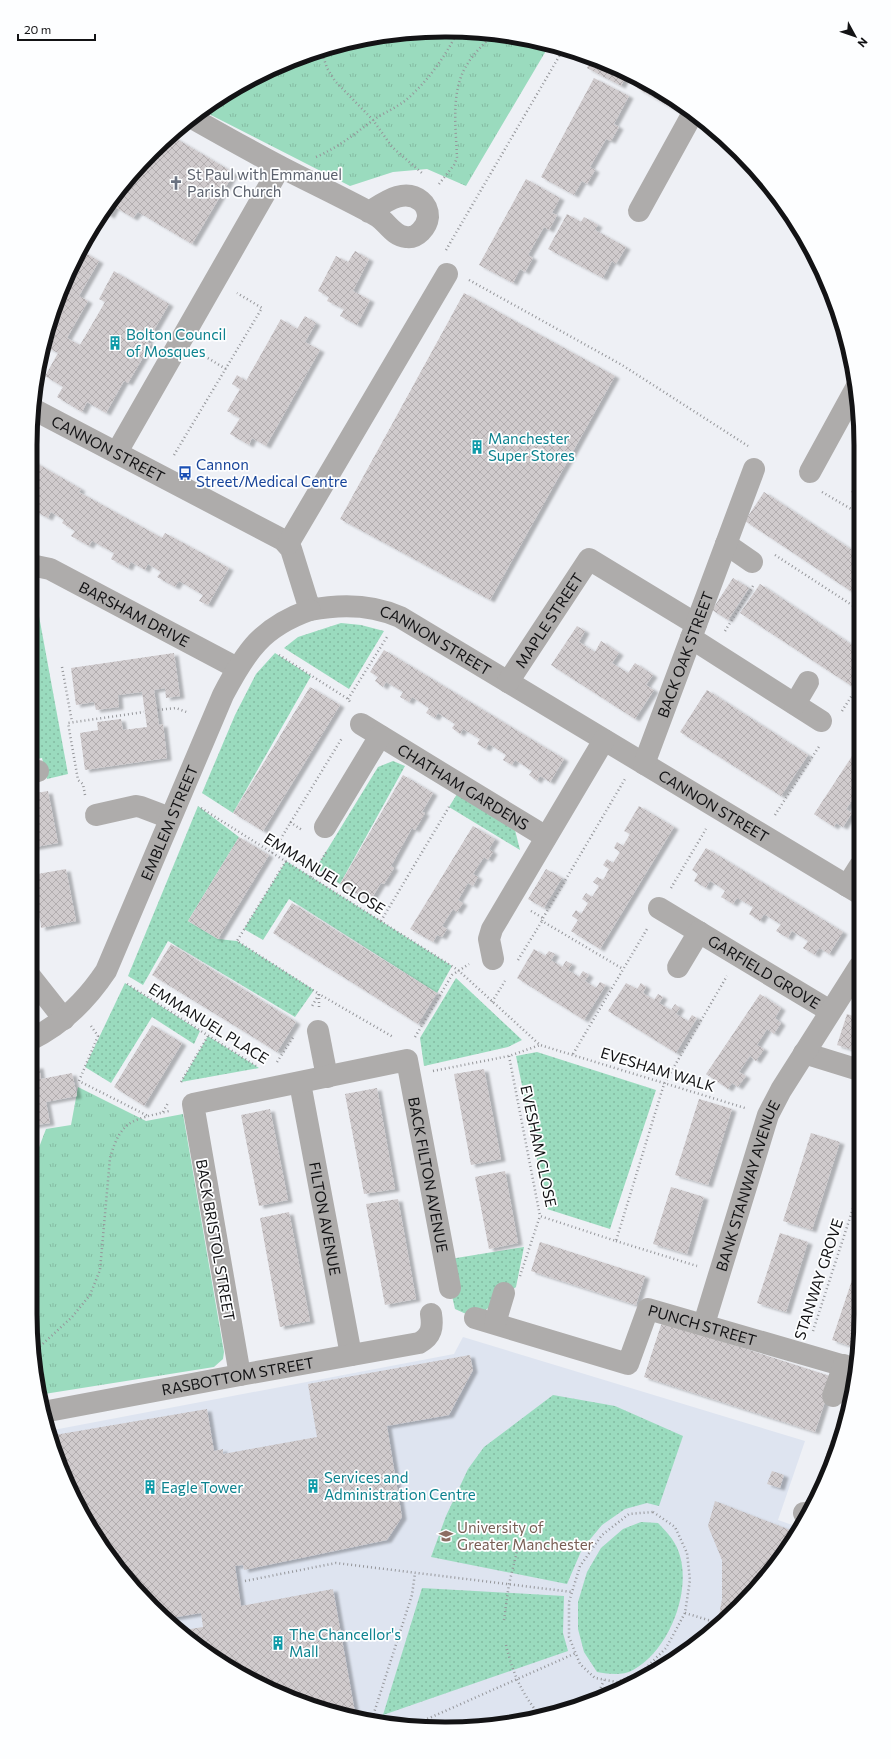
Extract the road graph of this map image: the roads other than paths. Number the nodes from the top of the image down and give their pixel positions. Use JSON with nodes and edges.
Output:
{"nodes":[{"id":1,"x":690,"y":118,"type":"edge"},
{"id":2,"x":197,"y":121,"type":"edge"},
{"id":3,"x":280,"y":167,"type":"junction"},
{"id":4,"x":639,"y":211,"type":"dead end"},
{"id":5,"x":369,"y":212,"type":"junction"},
{"id":6,"x":455,"y":275,"type":"road end"},
{"id":7,"x":851,"y":397,"type":"edge"},
{"id":8,"x":38,"y":412,"type":"edge"},
{"id":9,"x":117,"y":452,"type":"junction"},
{"id":10,"x":754,"y":459,"type":"road end"},
{"id":11,"x":810,"y":472,"type":"dead end"},
{"id":12,"x":288,"y":544,"type":"junction"},
{"id":13,"x":726,"y":544,"type":"junction"},
{"id":14,"x":37,"y":566,"type":"edge"},
{"id":15,"x":760,"y":567,"type":"road end"},
{"id":16,"x":310,"y":610,"type":"junction"},
{"id":17,"x":694,"y":631,"type":"junction"},
{"id":18,"x":237,"y":668,"type":"junction"},
{"id":19,"x":508,"y":682,"type":"junction"},
{"id":20,"x":808,"y":682,"type":"dead end"},
{"id":21,"x":795,"y":704,"type":"junction"},
{"id":22,"x":361,"y":724,"type":"road end"},
{"id":23,"x":828,"y":725,"type":"road end"},
{"id":24,"x":380,"y":736,"type":"junction"},
{"id":25,"x":604,"y":740,"type":"junction"},
{"id":26,"x":640,"y":762,"type":"junction"},
{"id":27,"x":96,"y":815,"type":"road end"},
{"id":28,"x":170,"y":818,"type":"junction"},
{"id":29,"x":325,"y":827,"type":"road end"},
{"id":30,"x":546,"y":837,"type":"junction"},
{"id":31,"x":853,"y":890,"type":"edge"},
{"id":32,"x":659,"y":908,"type":"road end"},
{"id":33,"x":699,"y":932,"type":"junction"},
{"id":34,"x":492,"y":954,"type":"road end"},
{"id":35,"x":678,"y":967,"type":"dead end"},
{"id":36,"x":854,"y":975,"type":"edge"},
{"id":37,"x":37,"y":982,"type":"edge"},
{"id":38,"x":830,"y":1011,"type":"junction"},
{"id":39,"x":71,"y":1013,"type":"junction"},
{"id":40,"x":318,"y":1031,"type":"dead end"},
{"id":41,"x":37,"y":1037,"type":"edge"},
{"id":42,"x":804,"y":1053,"type":"junction"},
{"id":43,"x":854,"y":1068,"type":"edge"},
{"id":44,"x":327,"y":1077,"type":"junction"},
{"id":45,"x":300,"y":1083,"type":"junction"},
{"id":46,"x":450,"y":1288,"type":"dead end"},
{"id":47,"x":504,"y":1293,"type":"road end"},
{"id":48,"x":704,"y":1324,"type":"junction"},
{"id":49,"x":435,"y":1329,"type":"dead end"},
{"id":50,"x":351,"y":1355,"type":"junction"},
{"id":51,"x":850,"y":1367,"type":"edge"},
{"id":52,"x":240,"y":1375,"type":"junction"},
{"id":53,"x":833,"y":1396,"type":"dead end"},
{"id":54,"x":49,"y":1411,"type":"edge"}],
"edges":[{"from":1,"to":4,"type":"street"},
{"from":2,"to":3,"type":"street"},
{"from":3,"to":5,"type":"street"},
{"from":3,"to":9,"type":"street"},
{"from":5,"to":5,"type":"street"},
{"from":6,"to":12,"type":"street"},
{"from":7,"to":11,"type":"street"},
{"from":8,"to":9,"type":"street","name":"CANNON STREET"},
{"from":9,"to":12,"type":"street","name":"CANNON STREET"},
{"from":10,"to":13,"type":"street","name":"BACK OAK STREET"},
{"from":12,"to":16,"type":"street"},
{"from":13,"to":15,"type":"street"},
{"from":13,"to":17,"type":"street","name":"BACK OAK STREET"},
{"from":14,"to":18,"type":"street","name":"BARSHAM DRIVE"},
{"from":16,"to":18,"type":"street","name":"EMBLEM STREET"},
{"from":16,"to":19,"type":"street","name":"CANNON STREET"},
{"from":17,"to":19,"type":"street","name":"MAPLE STREET"},
{"from":17,"to":21,"type":"street"},
{"from":17,"to":26,"type":"street","name":"BACK OAK STREET"},
{"from":18,"to":28,"type":"street","name":"EMBLEM STREET"},
{"from":19,"to":25,"type":"street","name":"CANNON STREET"},
{"from":20,"to":21,"type":"street"},
{"from":21,"to":23,"type":"street"},
{"from":22,"to":24,"type":"street","name":"CHATHAM GARDENS"},
{"from":24,"to":29,"type":"street","name":"CHATHAM GARDENS"},
{"from":24,"to":30,"type":"street","name":"CHATHAM GARDENS"},
{"from":25,"to":26,"type":"street","name":"CANNON STREET"},
{"from":25,"to":30,"type":"street","name":"CHATHAM GARDENS"},
{"from":26,"to":31,"type":"street","name":"CANNON STREET"},
{"from":27,"to":28,"type":"street"},
{"from":28,"to":39,"type":"street","name":"EMBLEM STREET"},
{"from":30,"to":34,"type":"street","name":"CHATHAM GARDENS"},
{"from":32,"to":33,"type":"street","name":"GARFIELD GROVE"},
{"from":33,"to":35,"type":"street","name":"GARFIELD GROVE"},
{"from":33,"to":38,"type":"street","name":"GARFIELD GROVE"},
{"from":36,"to":38,"type":"street","name":"BANK STANWAY AVENUE"},
{"from":37,"to":39,"type":"street"},
{"from":38,"to":42,"type":"street","name":"BANK STANWAY AVENUE"},
{"from":39,"to":41,"type":"street","name":"EMBLEM STREET"},
{"from":40,"to":44,"type":"street"},
{"from":42,"to":43,"type":"street"},
{"from":42,"to":48,"type":"street","name":"BANK STANWAY AVENUE"},
{"from":44,"to":45,"type":"street"},
{"from":44,"to":46,"type":"street","name":"BACK FILTON AVENUE"},
{"from":45,"to":50,"type":"street","name":"FILTON AVENUE"},
{"from":45,"to":52,"type":"street","name":"BACK BRISTOL STREET"},
{"from":47,"to":48,"type":"street","name":"PUNCH STREET"},
{"from":48,"to":51,"type":"street","name":"PUNCH STREET"},
{"from":49,"to":50,"type":"street","name":"RASBOTTOM STREET"},
{"from":50,"to":52,"type":"street","name":"RASBOTTOM STREET"},
{"from":51,"to":53,"type":"street"},
{"from":52,"to":54,"type":"street","name":"RASBOTTOM STREET"}]}
